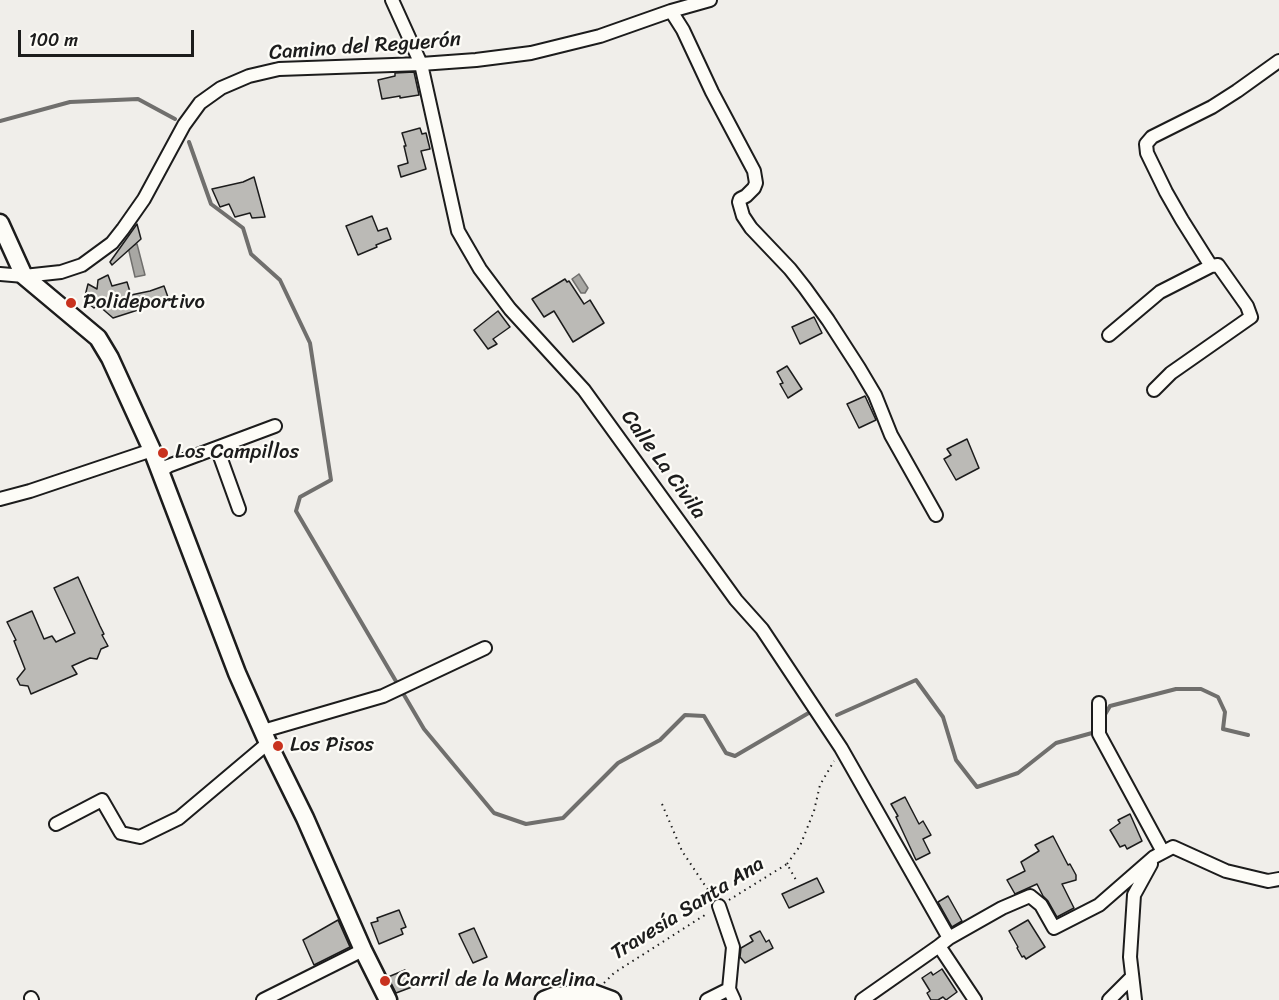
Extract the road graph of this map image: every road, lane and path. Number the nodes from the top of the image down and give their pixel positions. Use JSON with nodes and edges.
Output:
{"nodes":[{"id":1,"x":392,"y":0,"type":"edge"},
{"id":2,"x":710,"y":0,"type":"edge"},
{"id":3,"x":671,"y":11,"type":"junction"},
{"id":4,"x":1279,"y":61,"type":"edge"},
{"id":5,"x":421,"y":64,"type":"junction"},
{"id":6,"x":0,"y":223,"type":"edge"},
{"id":7,"x":1211,"y":266,"type":"junction"},
{"id":8,"x":0,"y":274,"type":"edge"},
{"id":9,"x":24,"y":276,"type":"junction"},
{"id":10,"x":1109,"y":335,"type":"dead end"},
{"id":11,"x":1154,"y":390,"type":"dead end"},
{"id":12,"x":275,"y":426,"type":"dead end"},
{"id":13,"x":217,"y":448,"type":"junction"},
{"id":14,"x":152,"y":450,"type":"junction"},
{"id":15,"x":161,"y":471,"type":"junction"},
{"id":16,"x":0,"y":499,"type":"edge"},
{"id":17,"x":239,"y":509,"type":"dead end"},
{"id":18,"x":936,"y":515,"type":"dead end"},
{"id":19,"x":485,"y":648,"type":"dead end"},
{"id":20,"x":1100,"y":703,"type":"dead end"},
{"id":21,"x":265,"y":737,"type":"junction"},
{"id":22,"x":841,"y":748,"type":"junction"},
{"id":23,"x":662,"y":804,"type":"dead end"},
{"id":24,"x":56,"y":824,"type":"dead end"},
{"id":25,"x":1159,"y":855,"type":"junction"},
{"id":26,"x":787,"y":864,"type":"junction"},
{"id":27,"x":1279,"y":879,"type":"edge"},
{"id":28,"x":796,"y":880,"type":"dead end"},
{"id":29,"x":719,"y":906,"type":"junction"},
{"id":30,"x":944,"y":942,"type":"junction"},
{"id":31,"x":363,"y":950,"type":"junction"},
{"id":32,"x":1132,"y":977,"type":"junction"},
{"id":33,"x":593,"y":993,"type":"junction"},
{"id":34,"x":731,"y":994,"type":"edge"},
{"id":35,"x":263,"y":1000,"type":"edge"},
{"id":36,"x":388,"y":1000,"type":"edge"},
{"id":37,"x":544,"y":1000,"type":"edge"},
{"id":38,"x":612,"y":1000,"type":"edge"},
{"id":39,"x":706,"y":1000,"type":"edge"},
{"id":40,"x":862,"y":1000,"type":"edge"},
{"id":41,"x":975,"y":1000,"type":"edge"},
{"id":42,"x":1109,"y":1000,"type":"edge"},
{"id":43,"x":1136,"y":1000,"type":"edge"}],
"edges":[{"from":1,"to":5,"type":"street","name":"Calle La Civila"},
{"from":2,"to":3,"type":"street","name":"Camino del Reguerón"},
{"from":3,"to":5,"type":"street","name":"Camino del Reguerón"},
{"from":3,"to":18,"type":"street"},
{"from":4,"to":7,"type":"street"},
{"from":5,"to":9,"type":"street","name":"Camino del Reguerón"},
{"from":5,"to":22,"type":"street","name":"Calle La Civila"},
{"from":6,"to":9,"type":"main road"},
{"from":7,"to":10,"type":"street"},
{"from":7,"to":11,"type":"street"},
{"from":8,"to":9,"type":"street","name":"Camino del Reguerón"},
{"from":9,"to":14,"type":"main road"},
{"from":12,"to":13,"type":"street"},
{"from":13,"to":15,"type":"street"},
{"from":13,"to":17,"type":"street"},
{"from":14,"to":15,"type":"main road"},
{"from":14,"to":16,"type":"street"},
{"from":15,"to":21,"type":"main road"},
{"from":19,"to":21,"type":"street"},
{"from":20,"to":25,"type":"street"},
{"from":21,"to":24,"type":"street"},
{"from":21,"to":31,"type":"main road"},
{"from":22,"to":26,"type":"path"},
{"from":22,"to":30,"type":"street","name":"Calle La Civila"},
{"from":23,"to":29,"type":"path"},
{"from":25,"to":27,"type":"street"},
{"from":25,"to":30,"type":"street"},
{"from":25,"to":32,"type":"street"},
{"from":26,"to":28,"type":"path","name":"Travesía Santa Ana"},
{"from":26,"to":29,"type":"path","name":"Travesía Santa Ana"},
{"from":29,"to":33,"type":"path","name":"Travesía Santa Ana"},
{"from":29,"to":34,"type":"street"},
{"from":30,"to":40,"type":"street"},
{"from":30,"to":41,"type":"street","name":"Calle La Civila"},
{"from":31,"to":35,"type":"street"},
{"from":31,"to":36,"type":"main road"},
{"from":32,"to":42,"type":"street"},
{"from":32,"to":43,"type":"street"},
{"from":33,"to":37,"type":"main road"},
{"from":33,"to":38,"type":"main road"},
{"from":34,"to":39,"type":"street"}]}
